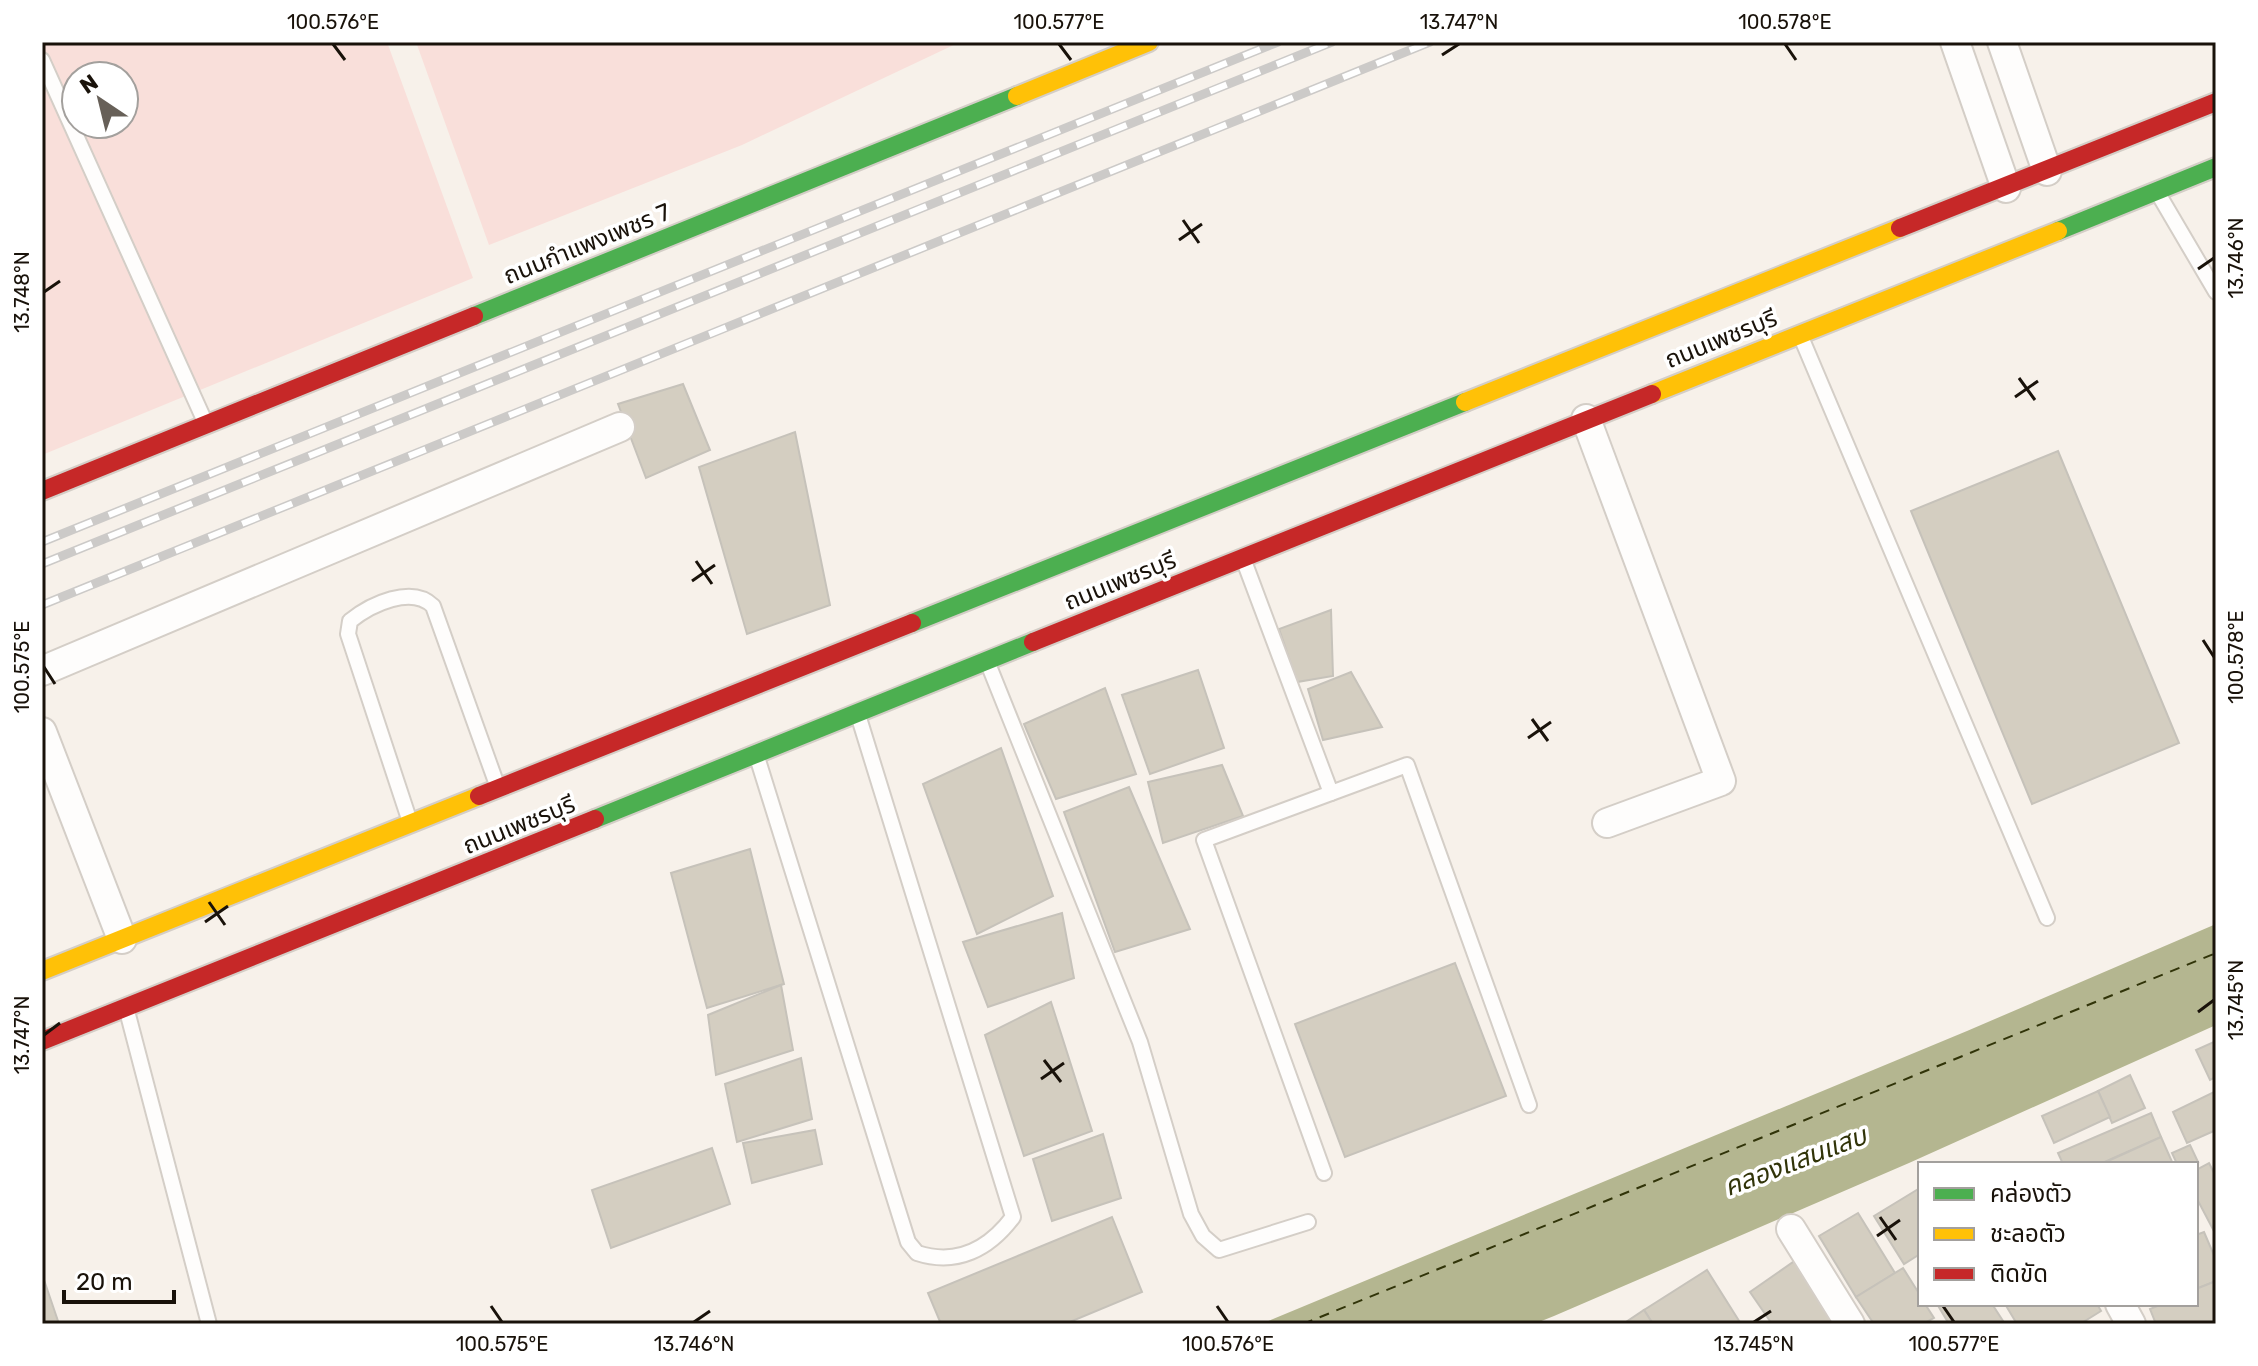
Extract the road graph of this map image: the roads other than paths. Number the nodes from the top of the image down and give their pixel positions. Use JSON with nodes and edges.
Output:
{"nodes":[{"id":1,"x":1149,"y":42,"type":"edge"},
{"id":2,"x":1955,"y":42,"type":"edge"},
{"id":3,"x":2002,"y":42,"type":"edge"},
{"id":4,"x":1124,"y":47,"type":"edge"},
{"id":5,"x":42,"y":60,"type":"edge"},
{"id":6,"x":2216,"y":102,"type":"edge"},
{"id":7,"x":2216,"y":167,"type":"edge"},
{"id":8,"x":2047,"y":171,"type":"junction"},
{"id":9,"x":2006,"y":188,"type":"junction"},
{"id":10,"x":2157,"y":191,"type":"junction"},
{"id":11,"x":2216,"y":292,"type":"edge"},
{"id":12,"x":1799,"y":333,"type":"junction"},
{"id":13,"x":1586,"y":419,"type":"junction"},
{"id":14,"x":206,"y":424,"type":"junction"},
{"id":15,"x":620,"y":427,"type":"dead end"},
{"id":16,"x":42,"y":491,"type":"edge"},
{"id":17,"x":1242,"y":557,"type":"junction"},
{"id":18,"x":987,"y":662,"type":"junction"},
{"id":19,"x":42,"y":671,"type":"edge"},
{"id":20,"x":858,"y":714,"type":"junction"},
{"id":21,"x":42,"y":732,"type":"edge"},
{"id":22,"x":756,"y":756,"type":"junction"},
{"id":23,"x":499,"y":788,"type":"junction"},
{"id":24,"x":1331,"y":793,"type":"junction"},
{"id":25,"x":410,"y":823,"type":"junction"},
{"id":26,"x":1607,"y":823,"type":"dead end"},
{"id":27,"x":2047,"y":918,"type":"dead end"},
{"id":28,"x":160,"y":923,"type":"junction"},
{"id":29,"x":122,"y":939,"type":"junction"},
{"id":30,"x":168,"y":948,"type":"dead end"},
{"id":31,"x":42,"y":971,"type":"edge"},
{"id":32,"x":126,"y":1008,"type":"junction"},
{"id":33,"x":42,"y":1041,"type":"edge"},
{"id":34,"x":1529,"y":1105,"type":"dead end"},
{"id":35,"x":1324,"y":1173,"type":"dead end"},
{"id":36,"x":1308,"y":1222,"type":"dead end"},
{"id":37,"x":1791,"y":1229,"type":"dead end"},
{"id":38,"x":2121,"y":1306,"type":"edge"},
{"id":39,"x":209,"y":1324,"type":"edge"},
{"id":40,"x":1850,"y":1324,"type":"edge"},
{"id":41,"x":2131,"y":1324,"type":"edge"}],
"edges":[{"from":1,"to":4,"type":"main road","name":"ถนนกำแพงเพชร 7"},
{"from":2,"to":9,"type":"street"},
{"from":3,"to":8,"type":"street"},
{"from":4,"to":14,"type":"main road","name":"ถนนกำแพงเพชร 7"},
{"from":5,"to":14,"type":"lane"},
{"from":6,"to":8,"type":"main road","name":"ถนนเพชรบุรี"},
{"from":7,"to":10,"type":"main road","name":"ถนนเพชรบุรี"},
{"from":8,"to":9,"type":"main road","name":"ถนนเพชรบุรี"},
{"from":9,"to":23,"type":"main road","name":"ถนนเพชรบุรี"},
{"from":10,"to":11,"type":"lane"},
{"from":10,"to":12,"type":"main road","name":"ถนนเพชรบุรี"},
{"from":12,"to":13,"type":"main road","name":"ถนนเพชรบุรี"},
{"from":12,"to":27,"type":"lane"},
{"from":13,"to":17,"type":"main road","name":"ถนนเพชรบุรี"},
{"from":13,"to":26,"type":"street"},
{"from":14,"to":16,"type":"main road","name":"ถนนกำแพงเพชร 7"},
{"from":15,"to":19,"type":"street"},
{"from":17,"to":18,"type":"main road","name":"ถนนเพชรบุรี"},
{"from":17,"to":24,"type":"lane"},
{"from":18,"to":20,"type":"main road","name":"ถนนเพชรบุรี"},
{"from":18,"to":36,"type":"lane"},
{"from":20,"to":22,"type":"main road","name":"ถนนเพชรบุรี"},
{"from":20,"to":22,"type":"lane"},
{"from":21,"to":29,"type":"street"},
{"from":22,"to":32,"type":"main road","name":"ถนนเพชรบุรี"},
{"from":23,"to":25,"type":"main road","name":"ถนนเพชรบุรี"},
{"from":23,"to":25,"type":"lane"},
{"from":24,"to":34,"type":"lane"},
{"from":24,"to":35,"type":"lane"},
{"from":25,"to":28,"type":"main road","name":"ถนนเพชรบุรี"},
{"from":28,"to":29,"type":"main road","name":"ถนนเพชรบุรี"},
{"from":28,"to":30,"type":"main road"},
{"from":29,"to":31,"type":"main road","name":"ถนนเพชรบุรี"},
{"from":32,"to":33,"type":"main road","name":"ถนนเพชรบุรี"},
{"from":32,"to":39,"type":"lane"},
{"from":37,"to":40,"type":"street"},
{"from":38,"to":41,"type":"street"}]}
